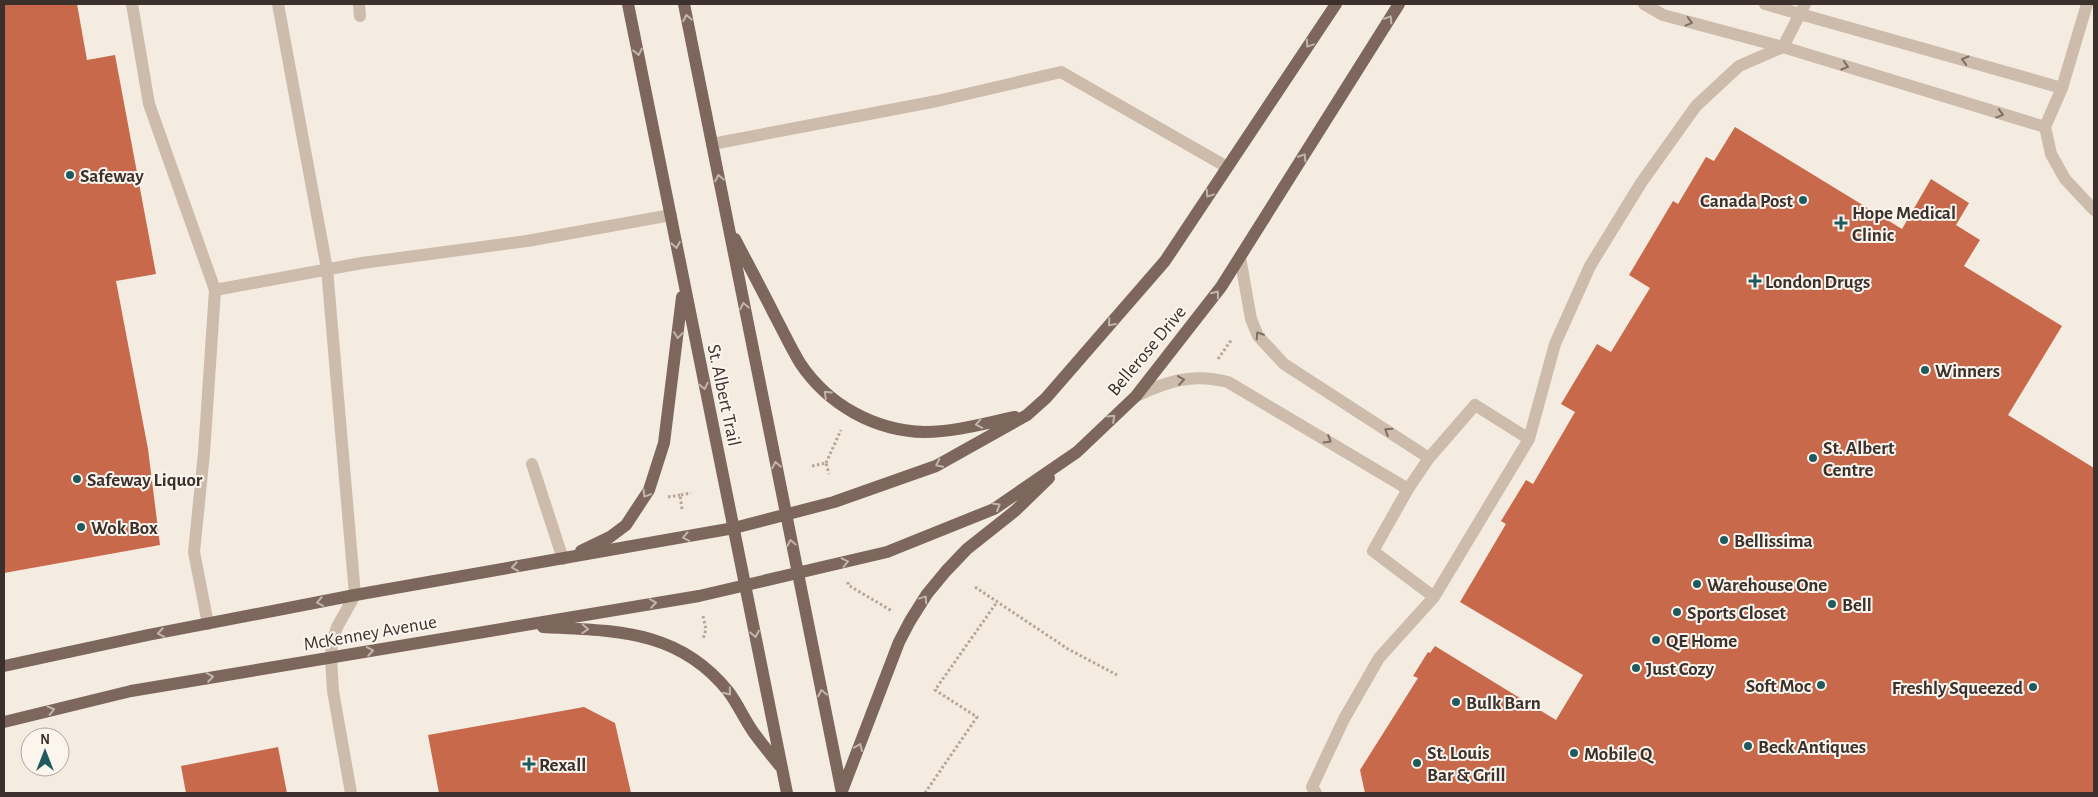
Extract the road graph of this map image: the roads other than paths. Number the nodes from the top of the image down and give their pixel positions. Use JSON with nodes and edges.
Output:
{"nodes":[{"id":1,"x":132,"y":4,"type":"edge"},
{"id":2,"x":278,"y":4,"type":"edge"},
{"id":3,"x":628,"y":4,"type":"edge"},
{"id":4,"x":684,"y":4,"type":"edge"},
{"id":5,"x":1336,"y":4,"type":"edge"},
{"id":6,"x":1399,"y":4,"type":"edge"},
{"id":7,"x":1644,"y":4,"type":"edge"},
{"id":8,"x":1765,"y":4,"type":"edge"},
{"id":9,"x":2087,"y":4,"type":"edge"},
{"id":10,"x":1802,"y":8,"type":"edge"},
{"id":11,"x":1783,"y":47,"type":"junction"},
{"id":12,"x":2062,"y":88,"type":"junction"},
{"id":13,"x":2044,"y":127,"type":"junction"},
{"id":14,"x":712,"y":144,"type":"junction"},
{"id":15,"x":1227,"y":167,"type":"junction"},
{"id":16,"x":2094,"y":210,"type":"edge"},
{"id":17,"x":671,"y":215,"type":"junction"},
{"id":18,"x":728,"y":226,"type":"junction"},
{"id":19,"x":1240,"y":257,"type":"junction"},
{"id":20,"x":327,"y":269,"type":"junction"},
{"id":21,"x":684,"y":287,"type":"junction"},
{"id":22,"x":215,"y":290,"type":"junction"},
{"id":23,"x":1136,"y":396,"type":"junction"},
{"id":24,"x":1027,"y":415,"type":"junction"},
{"id":25,"x":1529,"y":439,"type":"junction"},
{"id":26,"x":1077,"y":452,"type":"junction"},
{"id":27,"x":1429,"y":458,"type":"junction"},
{"id":28,"x":532,"y":464,"type":"dead end"},
{"id":29,"x":1408,"y":489,"type":"junction"},
{"id":30,"x":785,"y":513,"type":"junction"},
{"id":31,"x":734,"y":528,"type":"junction"},
{"id":32,"x":563,"y":559,"type":"junction"},
{"id":33,"x":797,"y":572,"type":"junction"},
{"id":34,"x":745,"y":586,"type":"junction"},
{"id":35,"x":355,"y":595,"type":"junction"},
{"id":36,"x":1434,"y":597,"type":"junction"},
{"id":37,"x":208,"y":624,"type":"junction"},
{"id":38,"x":518,"y":626,"type":"junction"},
{"id":39,"x":331,"y":658,"type":"junction"},
{"id":40,"x":4,"y":666,"type":"edge"},
{"id":41,"x":4,"y":722,"type":"edge"},
{"id":42,"x":782,"y":768,"type":"junction"},
{"id":43,"x":351,"y":793,"type":"edge"},
{"id":44,"x":787,"y":793,"type":"edge"},
{"id":45,"x":842,"y":793,"type":"edge"},
{"id":46,"x":1316,"y":793,"type":"edge"}],
"edges":[{"from":1,"to":22,"type":"lane"},
{"from":2,"to":20,"type":"lane"},
{"from":3,"to":17,"type":"main road","name":"St. Albert Trail","one_way":true},
{"from":14,"to":4,"type":"main road","name":"St. Albert Trail","one_way":true},
{"from":5,"to":15,"type":"main road","one_way":true},
{"from":19,"to":6,"type":"main road","name":"Bellerose Drive","one_way":true},
{"from":7,"to":11,"type":"lane","one_way":true},
{"from":8,"to":10,"type":"lane"},
{"from":9,"to":12,"type":"lane"},
{"from":10,"to":11,"type":"lane"},
{"from":12,"to":10,"type":"lane","one_way":true},
{"from":11,"to":13,"type":"lane","one_way":true},
{"from":11,"to":25,"type":"lane"},
{"from":12,"to":13,"type":"lane"},
{"from":13,"to":16,"type":"lane"},
{"from":14,"to":15,"type":"lane"},
{"from":18,"to":14,"type":"main road","name":"St. Albert Trail","one_way":true},
{"from":15,"to":24,"type":"main road","one_way":true},
{"from":17,"to":20,"type":"lane"},
{"from":17,"to":21,"type":"main road","name":"St. Albert Trail","one_way":true},
{"from":24,"to":18,"type":"main road","one_way":true},
{"from":30,"to":18,"type":"main road","name":"St. Albert Trail","one_way":true},
{"from":23,"to":19,"type":"main road","name":"Bellerose Drive","one_way":true},
{"from":27,"to":19,"type":"lane","one_way":true},
{"from":20,"to":22,"type":"lane"},
{"from":20,"to":35,"type":"lane"},
{"from":21,"to":31,"type":"main road","name":"St. Albert Trail","one_way":true},
{"from":21,"to":32,"type":"main road","one_way":true},
{"from":22,"to":37,"type":"lane"},
{"from":26,"to":23,"type":"main road","name":"Bellerose Drive","one_way":true},
{"from":23,"to":29,"type":"lane","one_way":true},
{"from":24,"to":30,"type":"main road","one_way":true},
{"from":25,"to":27,"type":"lane"},
{"from":25,"to":36,"type":"lane"},
{"from":33,"to":26,"type":"main road","name":"Bellerose Drive","one_way":true},
{"from":45,"to":26,"type":"main road","one_way":true},
{"from":27,"to":29,"type":"lane"},
{"from":28,"to":32,"type":"lane"},
{"from":29,"to":36,"type":"lane"},
{"from":30,"to":31,"type":"main road","name":"McKenney Avenue"},
{"from":33,"to":30,"type":"main road","name":"St. Albert Trail","one_way":true},
{"from":31,"to":32,"type":"main road","name":"McKenney Avenue","one_way":true},
{"from":31,"to":34,"type":"main road","name":"St. Albert Trail"},
{"from":32,"to":35,"type":"main road","name":"McKenney Avenue","one_way":true},
{"from":33,"to":34,"type":"main road","name":"Bellerose Drive"},
{"from":45,"to":33,"type":"main road","name":"St. Albert Trail","one_way":true},
{"from":38,"to":34,"type":"main road","name":"McKenney Avenue","one_way":true},
{"from":34,"to":42,"type":"main road","name":"St. Albert Trail","one_way":true},
{"from":35,"to":37,"type":"main road","name":"McKenney Avenue","one_way":true},
{"from":35,"to":39,"type":"lane"},
{"from":36,"to":46,"type":"lane"},
{"from":37,"to":40,"type":"main road","name":"McKenney Avenue","one_way":true},
{"from":39,"to":38,"type":"main road","name":"McKenney Avenue","one_way":true},
{"from":38,"to":42,"type":"main road","one_way":true},
{"from":41,"to":39,"type":"main road","name":"McKenney Avenue","one_way":true},
{"from":39,"to":43,"type":"lane"},
{"from":42,"to":44,"type":"main road","name":"St. Albert Trail"}]}
